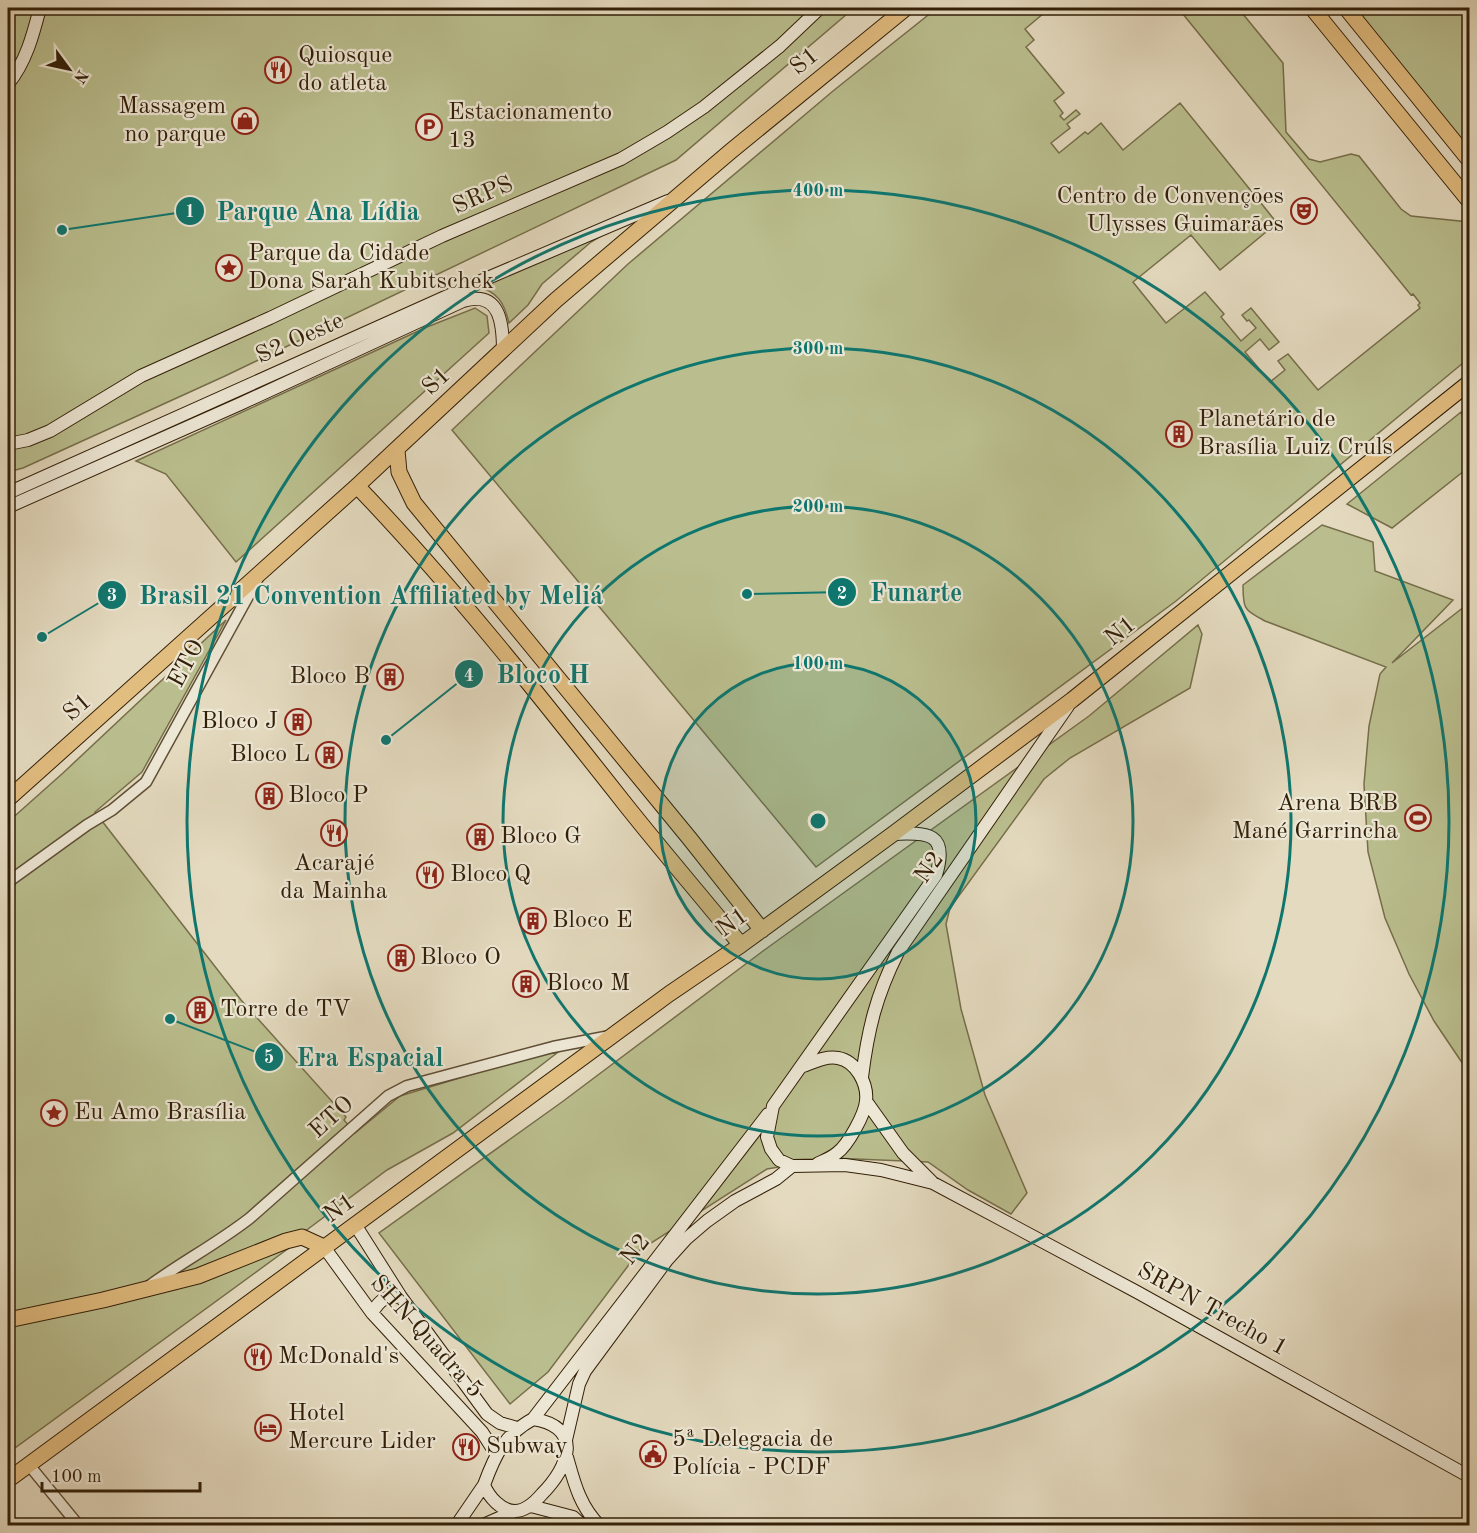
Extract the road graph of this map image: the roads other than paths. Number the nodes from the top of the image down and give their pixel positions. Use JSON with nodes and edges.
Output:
{"nodes":[{"id":1,"x":40,"y":8,"type":"edge"},
{"id":2,"x":820,"y":8,"type":"edge"},
{"id":3,"x":906,"y":8,"type":"edge"},
{"id":4,"x":1312,"y":8,"type":"edge"},
{"id":5,"x":1346,"y":8,"type":"edge"},
{"id":6,"x":8,"y":84,"type":"edge"},
{"id":7,"x":1470,"y":161,"type":"edge"},
{"id":8,"x":677,"y":197,"type":"junction"},
{"id":9,"x":1470,"y":202,"type":"edge"},
{"id":10,"x":503,"y":351,"type":"junction"},
{"id":11,"x":1470,"y":382,"type":"edge"},
{"id":12,"x":8,"y":444,"type":"edge"},
{"id":13,"x":397,"y":450,"type":"junction"},
{"id":14,"x":357,"y":486,"type":"junction"},
{"id":15,"x":8,"y":493,"type":"edge"},
{"id":16,"x":8,"y":507,"type":"edge"},
{"id":17,"x":260,"y":573,"type":"junction"},
{"id":18,"x":1072,"y":700,"type":"junction"},
{"id":19,"x":12,"y":795,"type":"edge"},
{"id":20,"x":8,"y":805,"type":"edge"},
{"id":21,"x":893,"y":834,"type":"junction"},
{"id":22,"x":8,"y":882,"type":"edge"},
{"id":23,"x":762,"y":930,"type":"junction"},
{"id":24,"x":741,"y":945,"type":"junction"},
{"id":25,"x":614,"y":1035,"type":"junction"},
{"id":26,"x":802,"y":1066,"type":"junction"},
{"id":27,"x":862,"y":1077,"type":"junction"},
{"id":28,"x":866,"y":1101,"type":"junction"},
{"id":29,"x":773,"y":1107,"type":"junction"},
{"id":30,"x":813,"y":1166,"type":"junction"},
{"id":31,"x":792,"y":1167,"type":"junction"},
{"id":32,"x":933,"y":1183,"type":"junction"},
{"id":33,"x":356,"y":1226,"type":"junction"},
{"id":34,"x":324,"y":1248,"type":"junction"},
{"id":35,"x":144,"y":1290,"type":"junction"},
{"id":36,"x":402,"y":1297,"type":"junction"},
{"id":37,"x":372,"y":1313,"type":"junction"},
{"id":38,"x":8,"y":1320,"type":"edge"},
{"id":39,"x":533,"y":1419,"type":"junction"},
{"id":40,"x":517,"y":1428,"type":"junction"},
{"id":41,"x":566,"y":1440,"type":"junction"},
{"id":42,"x":496,"y":1454,"type":"junction"},
{"id":43,"x":567,"y":1457,"type":"junction"},
{"id":44,"x":29,"y":1465,"type":"junction"},
{"id":45,"x":1470,"y":1477,"type":"edge"},
{"id":46,"x":8,"y":1480,"type":"edge"},
{"id":47,"x":484,"y":1485,"type":"junction"},
{"id":48,"x":531,"y":1506,"type":"junction"},
{"id":49,"x":515,"y":1511,"type":"junction"},
{"id":50,"x":79,"y":1526,"type":"edge"},
{"id":51,"x":456,"y":1526,"type":"edge"},
{"id":52,"x":481,"y":1526,"type":"edge"},
{"id":53,"x":583,"y":1526,"type":"edge"},
{"id":54,"x":600,"y":1526,"type":"edge"}],
"edges":[{"from":1,"to":6,"type":"main road"},
{"from":2,"to":12,"type":"main road","name":"SRPS"},
{"from":3,"to":8,"type":"highway","name":"S1"},
{"from":4,"to":9,"type":"highway"},
{"from":5,"to":7,"type":"highway"},
{"from":8,"to":10,"type":"highway","name":"S1"},
{"from":8,"to":15,"type":"main road","name":"S2 Oeste"},
{"from":10,"to":13,"type":"highway","name":"S1"},
{"from":10,"to":16,"type":"main road","name":"S2 Oeste"},
{"from":11,"to":18,"type":"highway","name":"N1"},
{"from":13,"to":14,"type":"highway","name":"S1"},
{"from":13,"to":23,"type":"highway"},
{"from":14,"to":17,"type":"highway","name":"S1"},
{"from":14,"to":24,"type":"highway"},
{"from":17,"to":19,"type":"highway","name":"S1"},
{"from":17,"to":22,"type":"street","name":"ETO"},
{"from":18,"to":21,"type":"highway","name":"N1"},
{"from":18,"to":27,"type":"main road","name":"N2"},
{"from":19,"to":20,"type":"highway","name":"S1"},
{"from":21,"to":23,"type":"highway","name":"N1"},
{"from":21,"to":26,"type":"main road","name":"N2"},
{"from":23,"to":24,"type":"highway","name":"N1"},
{"from":24,"to":25,"type":"highway","name":"N1"},
{"from":25,"to":33,"type":"highway","name":"N1"},
{"from":25,"to":35,"type":"street","name":"ETO"},
{"from":26,"to":27,"type":"main road"},
{"from":26,"to":29,"type":"main road"},
{"from":27,"to":28,"type":"main road"},
{"from":28,"to":30,"type":"main road"},
{"from":28,"to":32,"type":"main road","name":"SRPN Trecho 1"},
{"from":29,"to":31,"type":"main road"},
{"from":29,"to":39,"type":"main road","name":"N2"},
{"from":30,"to":31,"type":"main road"},
{"from":30,"to":32,"type":"main road","name":"SRPN Trecho 1"},
{"from":31,"to":41,"type":"main road","name":"N2"},
{"from":32,"to":45,"type":"main road","name":"SRPN Trecho 1"},
{"from":33,"to":34,"type":"highway","name":"N1"},
{"from":33,"to":36,"type":"main road"},
{"from":34,"to":35,"type":"highway"},
{"from":34,"to":37,"type":"main road","name":"SHN Quadra 5"},
{"from":34,"to":44,"type":"highway","name":"N1"},
{"from":35,"to":38,"type":"highway"},
{"from":36,"to":37,"type":"main road"},
{"from":36,"to":40,"type":"main road"},
{"from":37,"to":42,"type":"main road","name":"SHN Quadra 5"},
{"from":39,"to":40,"type":"main road"},
{"from":39,"to":41,"type":"main road"},
{"from":40,"to":42,"type":"main road"},
{"from":41,"to":43,"type":"main road"},
{"from":42,"to":47,"type":"main road"},
{"from":43,"to":48,"type":"main road"},
{"from":43,"to":54,"type":"main road"},
{"from":44,"to":46,"type":"highway","name":"N1"},
{"from":44,"to":50,"type":"street"},
{"from":47,"to":49,"type":"main road"},
{"from":47,"to":51,"type":"main road"},
{"from":48,"to":49,"type":"main road"},
{"from":48,"to":53,"type":"main road"},
{"from":49,"to":52,"type":"main road"}]}
